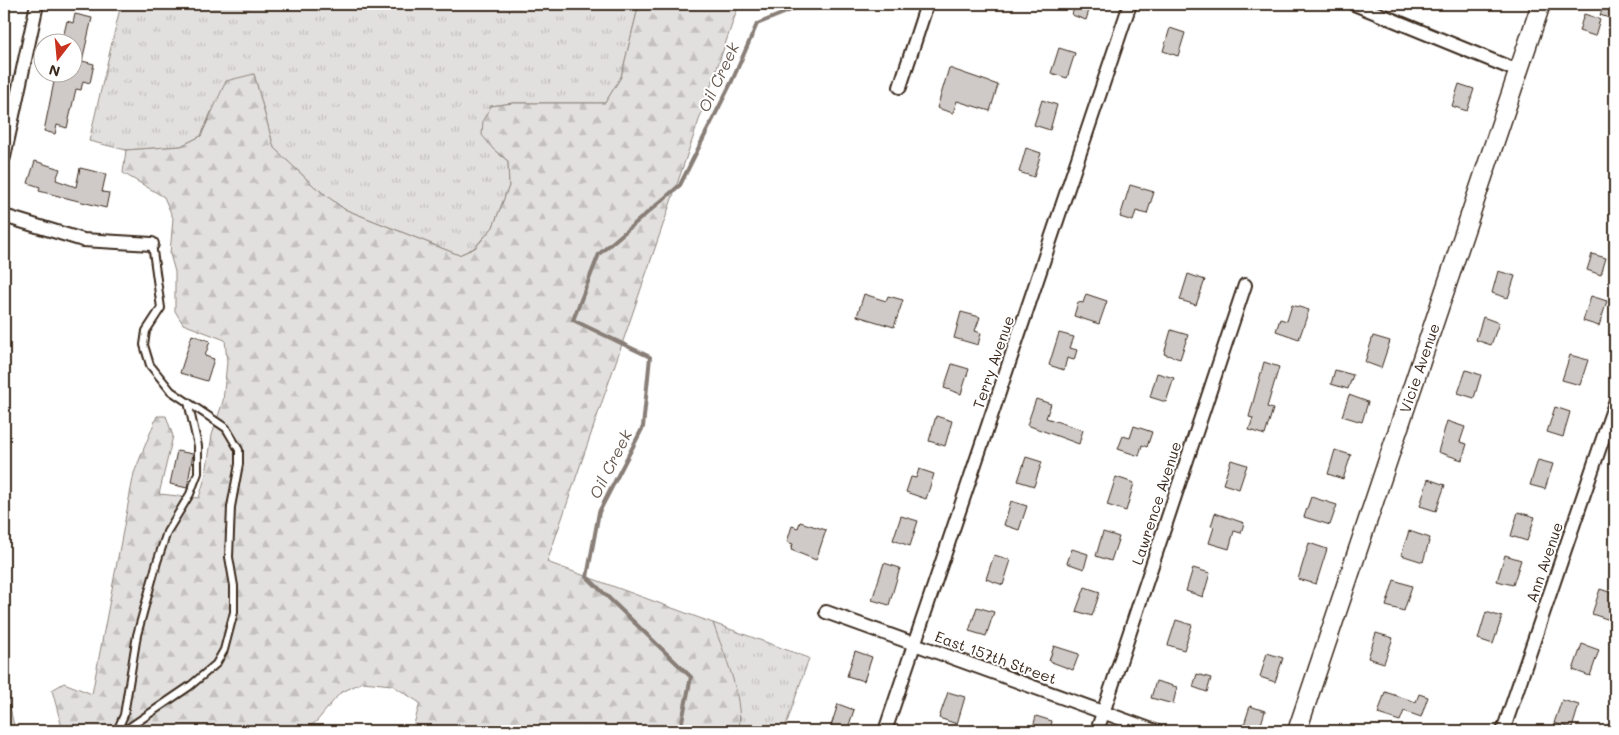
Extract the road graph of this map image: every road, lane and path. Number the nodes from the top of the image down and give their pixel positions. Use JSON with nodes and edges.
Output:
{"nodes":[{"id":1,"x":37,"y":4,"type":"edge"},
{"id":2,"x":927,"y":4,"type":"edge"},
{"id":3,"x":1130,"y":4,"type":"edge"},
{"id":4,"x":1354,"y":4,"type":"edge"},
{"id":5,"x":1541,"y":4,"type":"edge"},
{"id":6,"x":1518,"y":71,"type":"junction"},
{"id":7,"x":900,"y":87,"type":"dead end"},
{"id":8,"x":4,"y":157,"type":"edge"},
{"id":9,"x":4,"y":216,"type":"edge"},
{"id":10,"x":152,"y":244,"type":"joint"},
{"id":11,"x":1245,"y":285,"type":"dead end"},
{"id":12,"x":188,"y":402,"type":"junction"},
{"id":13,"x":1615,"y":402,"type":"edge"},
{"id":14,"x":826,"y":612,"type":"dead end"},
{"id":15,"x":914,"y":644,"type":"junction"},
{"id":16,"x":1103,"y":713,"type":"junction"},
{"id":17,"x":117,"y":731,"type":"edge"},
{"id":18,"x":124,"y":731,"type":"edge"},
{"id":19,"x":885,"y":731,"type":"edge"},
{"id":20,"x":1097,"y":731,"type":"edge"},
{"id":21,"x":1155,"y":731,"type":"edge"},
{"id":22,"x":1297,"y":731,"type":"edge"},
{"id":23,"x":1504,"y":731,"type":"edge"}],
"edges":[{"from":1,"to":8,"type":"street"},
{"from":2,"to":7,"type":"street"},
{"from":3,"to":15,"type":"street","name":"Terry Avenue"},
{"from":4,"to":6,"type":"street"},
{"from":5,"to":6,"type":"street","name":"Vicie Avenue"},
{"from":6,"to":22,"type":"street","name":"Vicie Avenue"},
{"from":9,"to":10,"type":"street"},
{"from":10,"to":12,"type":"lane"},
{"from":11,"to":16,"type":"street","name":"Lawrence Avenue"},
{"from":12,"to":17,"type":"lane"},
{"from":12,"to":18,"type":"lane"},
{"from":13,"to":23,"type":"street","name":"Ann Avenue"},
{"from":14,"to":15,"type":"street","name":"East 157th Street"},
{"from":15,"to":16,"type":"street","name":"East 157th Street"},
{"from":15,"to":19,"type":"street","name":"Terry Avenue"},
{"from":16,"to":20,"type":"street","name":"Lawrence Avenue"},
{"from":16,"to":21,"type":"street","name":"East 157th Street"}]}
